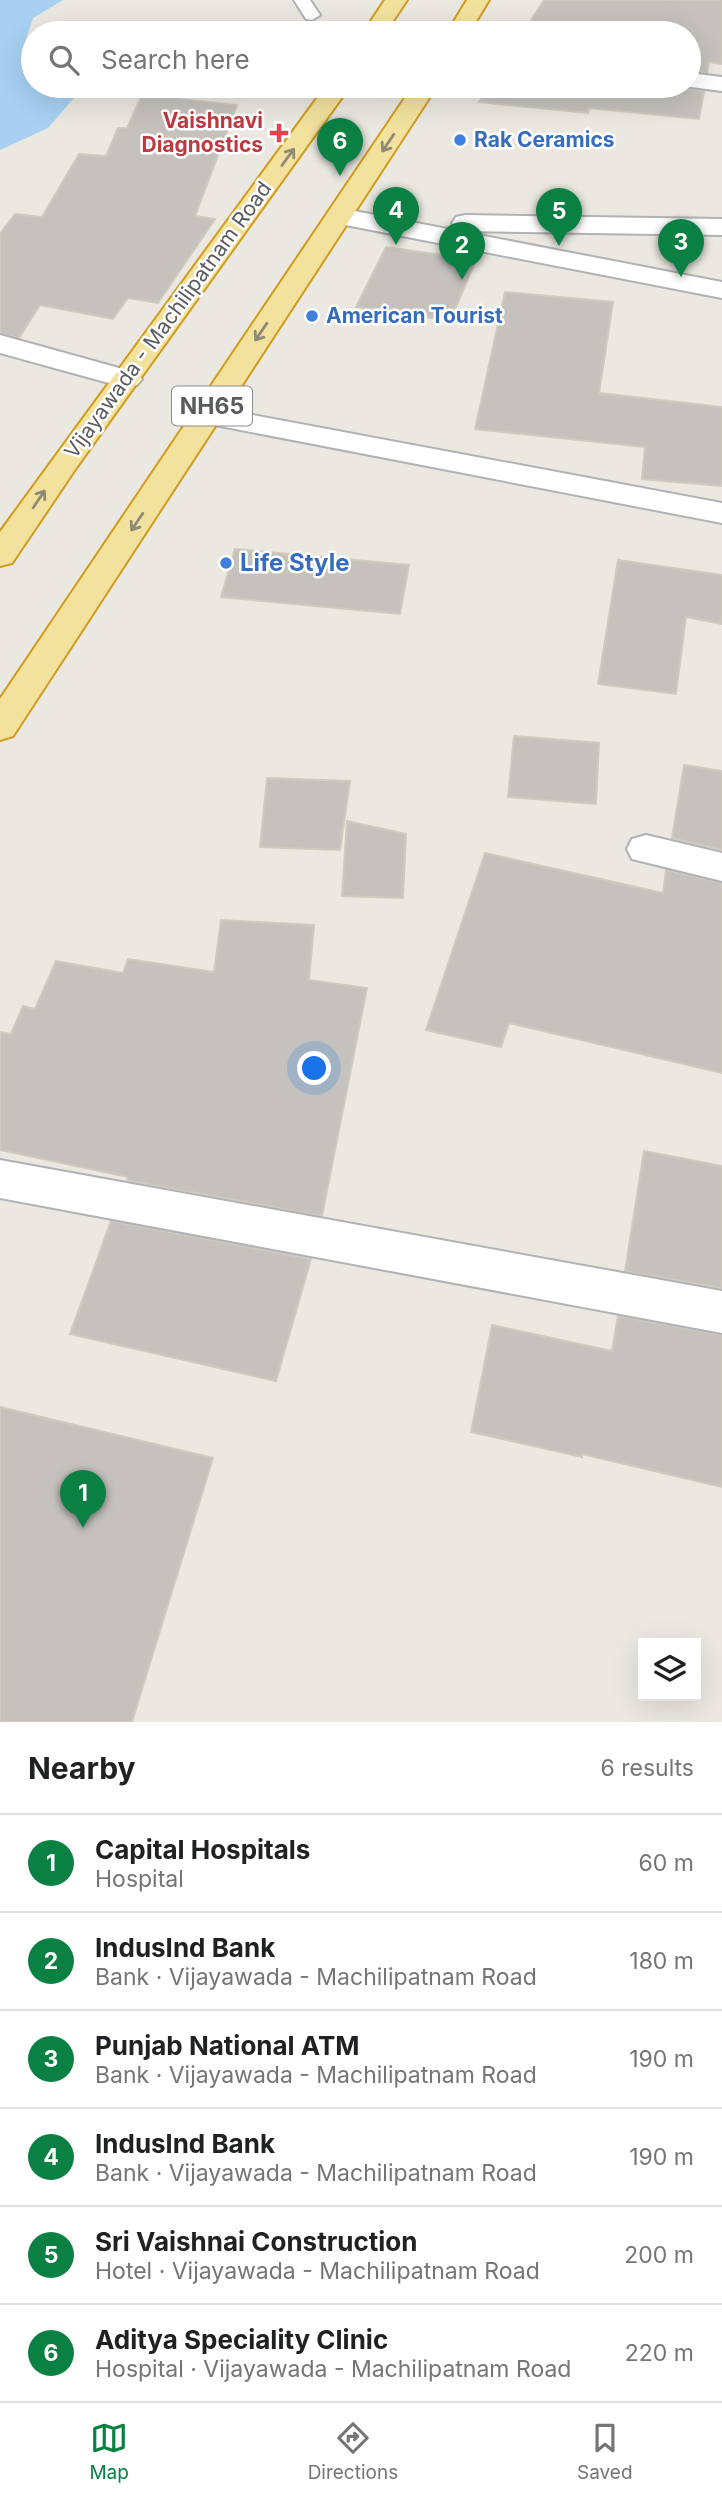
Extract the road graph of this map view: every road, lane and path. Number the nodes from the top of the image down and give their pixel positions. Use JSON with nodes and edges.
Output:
{"nodes":[{"id":1,"x":396,"y":0,"type":"edge"},
{"id":2,"x":478,"y":0,"type":"edge"},
{"id":3,"x":382,"y":21,"type":"edge"},
{"id":4,"x":465,"y":21,"type":"edge"},
{"id":5,"x":701,"y":81,"type":"edge"},
{"id":6,"x":722,"y":84,"type":"edge"},
{"id":7,"x":329,"y":98,"type":"edge"},
{"id":8,"x":417,"y":98,"type":"edge"},
{"id":9,"x":339,"y":216,"type":"junction"},
{"id":10,"x":722,"y":227,"type":"edge"},
{"id":11,"x":410,"y":229,"type":"junction"},
{"id":12,"x":722,"y":290,"type":"edge"},
{"id":13,"x":0,"y":344,"type":"edge"},
{"id":14,"x":127,"y":379,"type":"junction"},
{"id":15,"x":205,"y":415,"type":"junction"},
{"id":16,"x":722,"y":513,"type":"edge"},
{"id":17,"x":0,"y":556,"type":"edge"},
{"id":18,"x":0,"y":727,"type":"edge"},
{"id":19,"x":646,"y":849,"type":"dead end"},
{"id":20,"x":722,"y":867,"type":"edge"},
{"id":21,"x":0,"y":1179,"type":"edge"},
{"id":22,"x":722,"y":1312,"type":"edge"}],
"edges":[{"from":1,"to":3,"type":"highway"},
{"from":2,"to":4,"type":"highway"},
{"from":5,"to":6,"type":"street"},
{"from":14,"to":7,"type":"highway","name":"Vijayawada - Machilipatnam Road","one_way":true},
{"from":8,"to":9,"type":"highway","number":"NH65","one_way":true},
{"from":9,"to":11,"type":"street"},
{"from":9,"to":15,"type":"highway","number":"NH65","one_way":true},
{"from":10,"to":11,"type":"street"},
{"from":11,"to":12,"type":"street"},
{"from":13,"to":14,"type":"street"},
{"from":17,"to":14,"type":"highway","name":"Vijayawada - Machilipatnam Road","one_way":true},
{"from":15,"to":16,"type":"street"},
{"from":15,"to":18,"type":"highway","number":"NH65","one_way":true},
{"from":19,"to":20,"type":"street"},
{"from":21,"to":22,"type":"street"}]}
